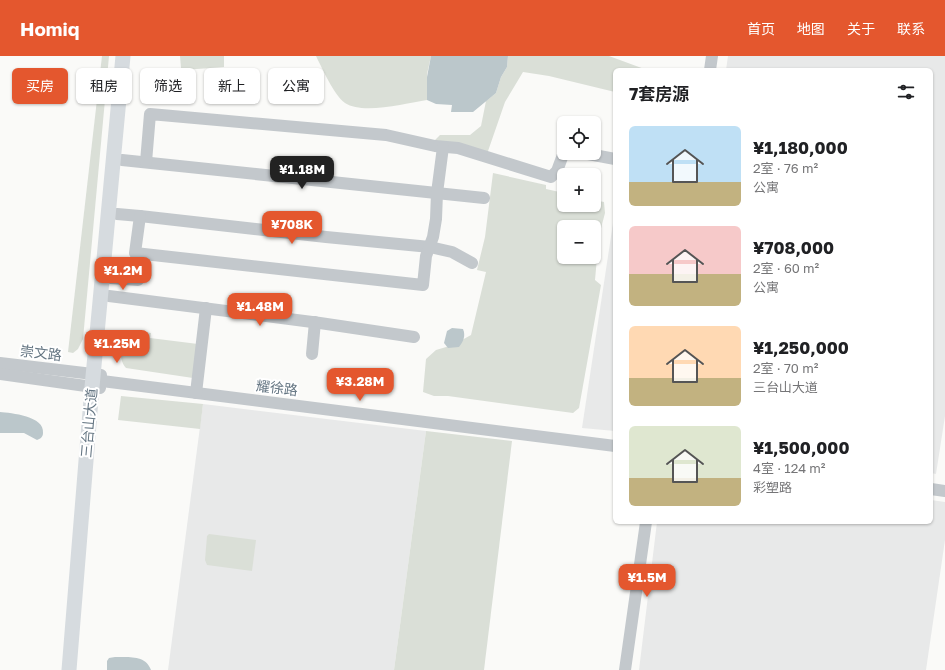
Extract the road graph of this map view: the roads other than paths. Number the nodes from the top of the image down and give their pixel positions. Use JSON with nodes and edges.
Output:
{"nodes":[{"id":1,"x":123,"y":56,"type":"edge"},
{"id":2,"x":132,"y":56,"type":"edge"},
{"id":3,"x":712,"y":56,"type":"edge"},
{"id":4,"x":710,"y":68,"type":"edge"},
{"id":5,"x":443,"y":147,"type":"junction"},
{"id":6,"x":601,"y":156,"type":"edge"},
{"id":7,"x":613,"y":159,"type":"edge"},
{"id":8,"x":122,"y":160,"type":"junction"},
{"id":9,"x":561,"y":160,"type":"edge"},
{"id":10,"x":146,"y":162,"type":"junction"},
{"id":11,"x":437,"y":192,"type":"junction"},
{"id":12,"x":484,"y":198,"type":"dead end"},
{"id":13,"x":117,"y":214,"type":"junction"},
{"id":14,"x":140,"y":216,"type":"junction"},
{"id":15,"x":430,"y":247,"type":"junction"},
{"id":16,"x":472,"y":263,"type":"dead end"},
{"id":17,"x":111,"y":278,"type":"junction"},
{"id":18,"x":138,"y":280,"type":"dead end"},
{"id":19,"x":109,"y":296,"type":"junction"},
{"id":20,"x":206,"y":308,"type":"junction"},
{"id":21,"x":315,"y":322,"type":"junction"},
{"id":22,"x":414,"y":337,"type":"dead end"},
{"id":23,"x":312,"y":354,"type":"dead end"},
{"id":24,"x":0,"y":363,"type":"edge"},
{"id":25,"x":0,"y":374,"type":"edge"},
{"id":26,"x":98,"y":381,"type":"junction"},
{"id":27,"x":196,"y":393,"type":"junction"},
{"id":28,"x":613,"y":446,"type":"edge"},
{"id":29,"x":933,"y":489,"type":"edge"},
{"id":30,"x":945,"y":491,"type":"edge"},
{"id":31,"x":646,"y":524,"type":"edge"},
{"id":32,"x":69,"y":670,"type":"edge"},
{"id":33,"x":79,"y":670,"type":"edge"},
{"id":34,"x":625,"y":670,"type":"edge"}],
"edges":[{"from":1,"to":26,"type":"main road","name":"三台山大道"},
{"from":2,"to":8,"type":"main road","name":"三台山大道"},
{"from":3,"to":4,"type":"street"},
{"from":5,"to":9,"type":"street"},
{"from":5,"to":10,"type":"street"},
{"from":5,"to":11,"type":"street"},
{"from":6,"to":7,"type":"street"},
{"from":8,"to":10,"type":"street"},
{"from":8,"to":13,"type":"main road","name":"三台山大道"},
{"from":10,"to":11,"type":"street"},
{"from":11,"to":12,"type":"street"},
{"from":11,"to":15,"type":"street"},
{"from":13,"to":14,"type":"street"},
{"from":13,"to":17,"type":"main road","name":"三台山大道"},
{"from":14,"to":15,"type":"street"},
{"from":14,"to":15,"type":"street"},
{"from":15,"to":16,"type":"street"},
{"from":17,"to":18,"type":"street"},
{"from":17,"to":19,"type":"main road","name":"三台山大道"},
{"from":19,"to":20,"type":"street"},
{"from":19,"to":26,"type":"main road","name":"三台山大道"},
{"from":20,"to":21,"type":"street"},
{"from":20,"to":27,"type":"street"},
{"from":21,"to":22,"type":"street"},
{"from":21,"to":23,"type":"street"},
{"from":24,"to":26,"type":"street","name":"崇文路"},
{"from":25,"to":26,"type":"street","name":"崇文路"},
{"from":26,"to":27,"type":"street","name":"耀徐路"},
{"from":26,"to":32,"type":"main road","name":"三台山大道"},
{"from":26,"to":33,"type":"main road","name":"三台山大道"},
{"from":27,"to":28,"type":"street","name":"耀徐路"},
{"from":29,"to":30,"type":"street"},
{"from":31,"to":34,"type":"street"}]}
